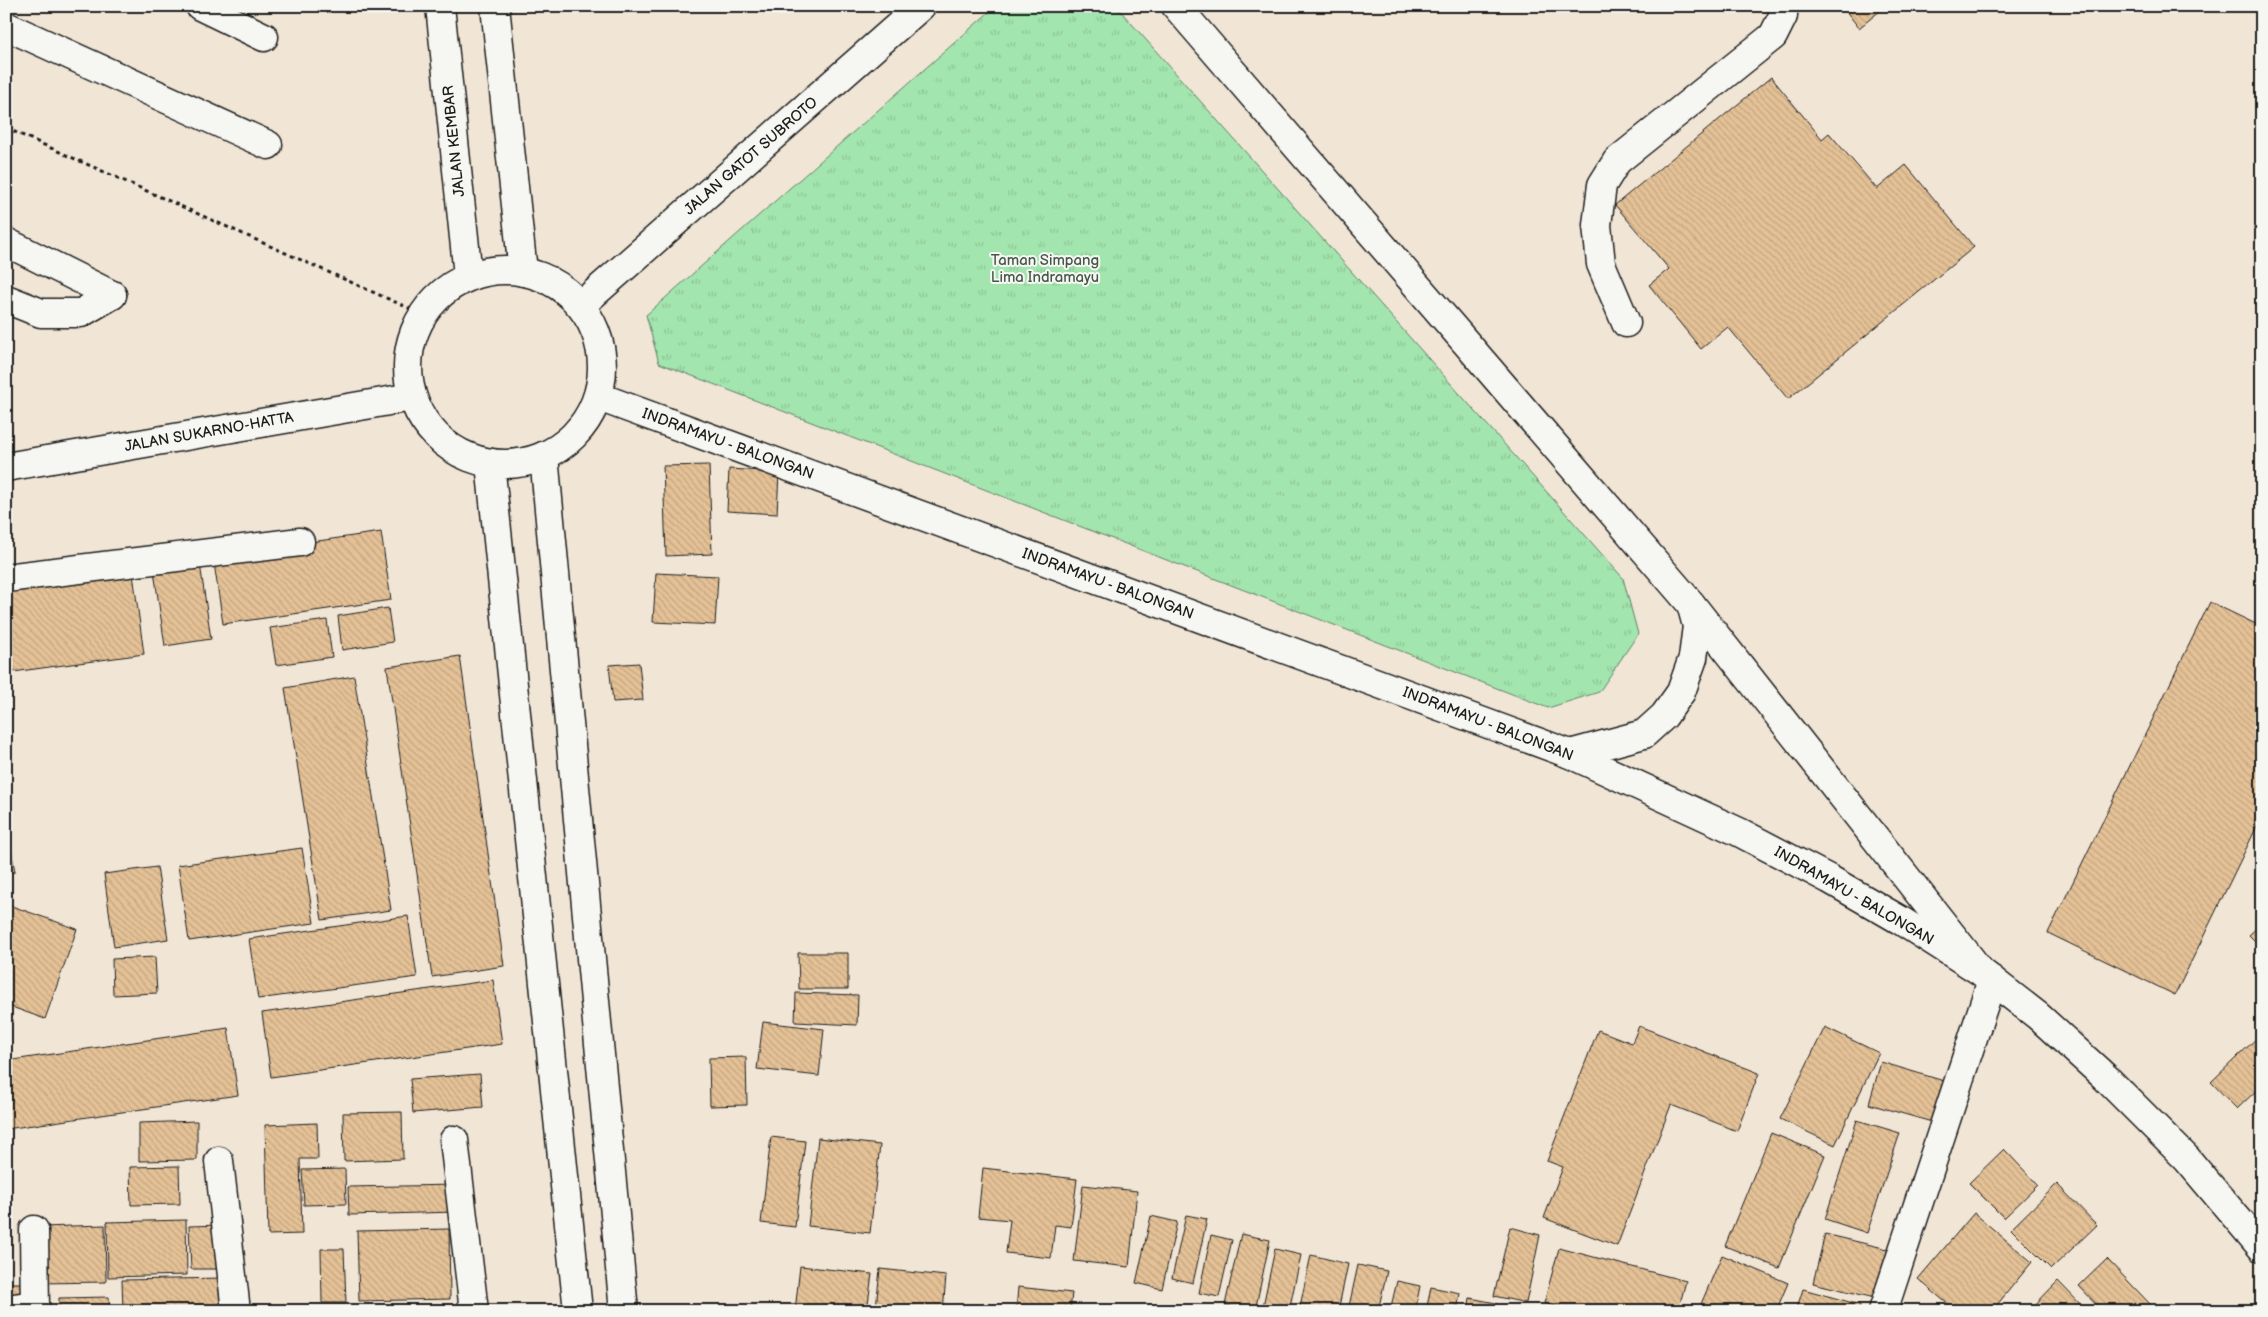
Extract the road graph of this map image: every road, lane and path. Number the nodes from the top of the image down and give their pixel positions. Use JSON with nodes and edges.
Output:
{"nodes":[{"id":1,"x":200,"y":6,"type":"edge"},
{"id":2,"x":440,"y":6,"type":"edge"},
{"id":3,"x":494,"y":6,"type":"edge"},
{"id":4,"x":921,"y":6,"type":"edge"},
{"id":5,"x":1176,"y":6,"type":"edge"},
{"id":6,"x":1783,"y":6,"type":"edge"},
{"id":7,"x":6,"y":26,"type":"edge"},
{"id":8,"x":264,"y":37,"type":"dead end"},
{"id":9,"x":6,"y":128,"type":"edge"},
{"id":10,"x":268,"y":145,"type":"dead end"},
{"id":11,"x":6,"y":242,"type":"edge"},
{"id":12,"x":523,"y":272,"type":"junction"},
{"id":13,"x":468,"y":276,"type":"junction"},
{"id":14,"x":6,"y":299,"type":"edge"},
{"id":15,"x":581,"y":305,"type":"junction"},
{"id":16,"x":422,"y":314,"type":"junction"},
{"id":17,"x":1626,"y":323,"type":"dead end"},
{"id":18,"x":412,"y":397,"type":"junction"},
{"id":19,"x":599,"y":397,"type":"junction"},
{"id":20,"x":544,"y":456,"type":"junction"},
{"id":21,"x":490,"y":464,"type":"junction"},
{"id":22,"x":6,"y":467,"type":"edge"},
{"id":23,"x":300,"y":542,"type":"dead end"},
{"id":24,"x":6,"y":578,"type":"edge"},
{"id":25,"x":1691,"y":604,"type":"junction"},
{"id":26,"x":1570,"y":754,"type":"junction"},
{"id":27,"x":1986,"y":975,"type":"junction"},
{"id":28,"x":454,"y":1140,"type":"dead end"},
{"id":29,"x":219,"y":1161,"type":"dead end"},
{"id":30,"x":34,"y":1230,"type":"dead end"},
{"id":31,"x":2262,"y":1248,"type":"edge"},
{"id":32,"x":35,"y":1308,"type":"edge"},
{"id":33,"x":6,"y":1309,"type":"edge"},
{"id":34,"x":1886,"y":1309,"type":"edge"},
{"id":35,"x":236,"y":1311,"type":"edge"},
{"id":36,"x":474,"y":1311,"type":"edge"},
{"id":37,"x":578,"y":1311,"type":"edge"},
{"id":38,"x":624,"y":1311,"type":"edge"}],
"edges":[{"from":1,"to":8,"type":"main road"},
{"from":2,"to":13,"type":"main road","name":"JALAN KEMBAR"},
{"from":3,"to":12,"type":"main road"},
{"from":4,"to":15,"type":"main road","name":"JALAN GATOT SUBROTO"},
{"from":5,"to":25,"type":"main road"},
{"from":6,"to":17,"type":"main road"},
{"from":7,"to":10,"type":"main road"},
{"from":9,"to":16,"type":"path"},
{"from":11,"to":14,"type":"main road"},
{"from":12,"to":13,"type":"main road"},
{"from":12,"to":15,"type":"main road"},
{"from":13,"to":16,"type":"main road"},
{"from":15,"to":19,"type":"main road"},
{"from":16,"to":18,"type":"main road"},
{"from":18,"to":21,"type":"main road"},
{"from":18,"to":22,"type":"main road","name":"JALAN SUKARNO-HATTA"},
{"from":19,"to":20,"type":"main road"},
{"from":19,"to":26,"type":"main road","name":"INDRAMAYU - BALONGAN"},
{"from":20,"to":21,"type":"main road"},
{"from":20,"to":38,"type":"main road"},
{"from":21,"to":37,"type":"main road"},
{"from":23,"to":24,"type":"main road"},
{"from":25,"to":26,"type":"main road"},
{"from":25,"to":27,"type":"main road"},
{"from":26,"to":27,"type":"main road","name":"INDRAMAYU - BALONGAN"},
{"from":27,"to":31,"type":"main road","name":"INDRAMAYU - BALONGAN"},
{"from":27,"to":34,"type":"main road"},
{"from":28,"to":36,"type":"main road"},
{"from":29,"to":35,"type":"main road"},
{"from":30,"to":32,"type":"main road"},
{"from":32,"to":33,"type":"main road"}]}
